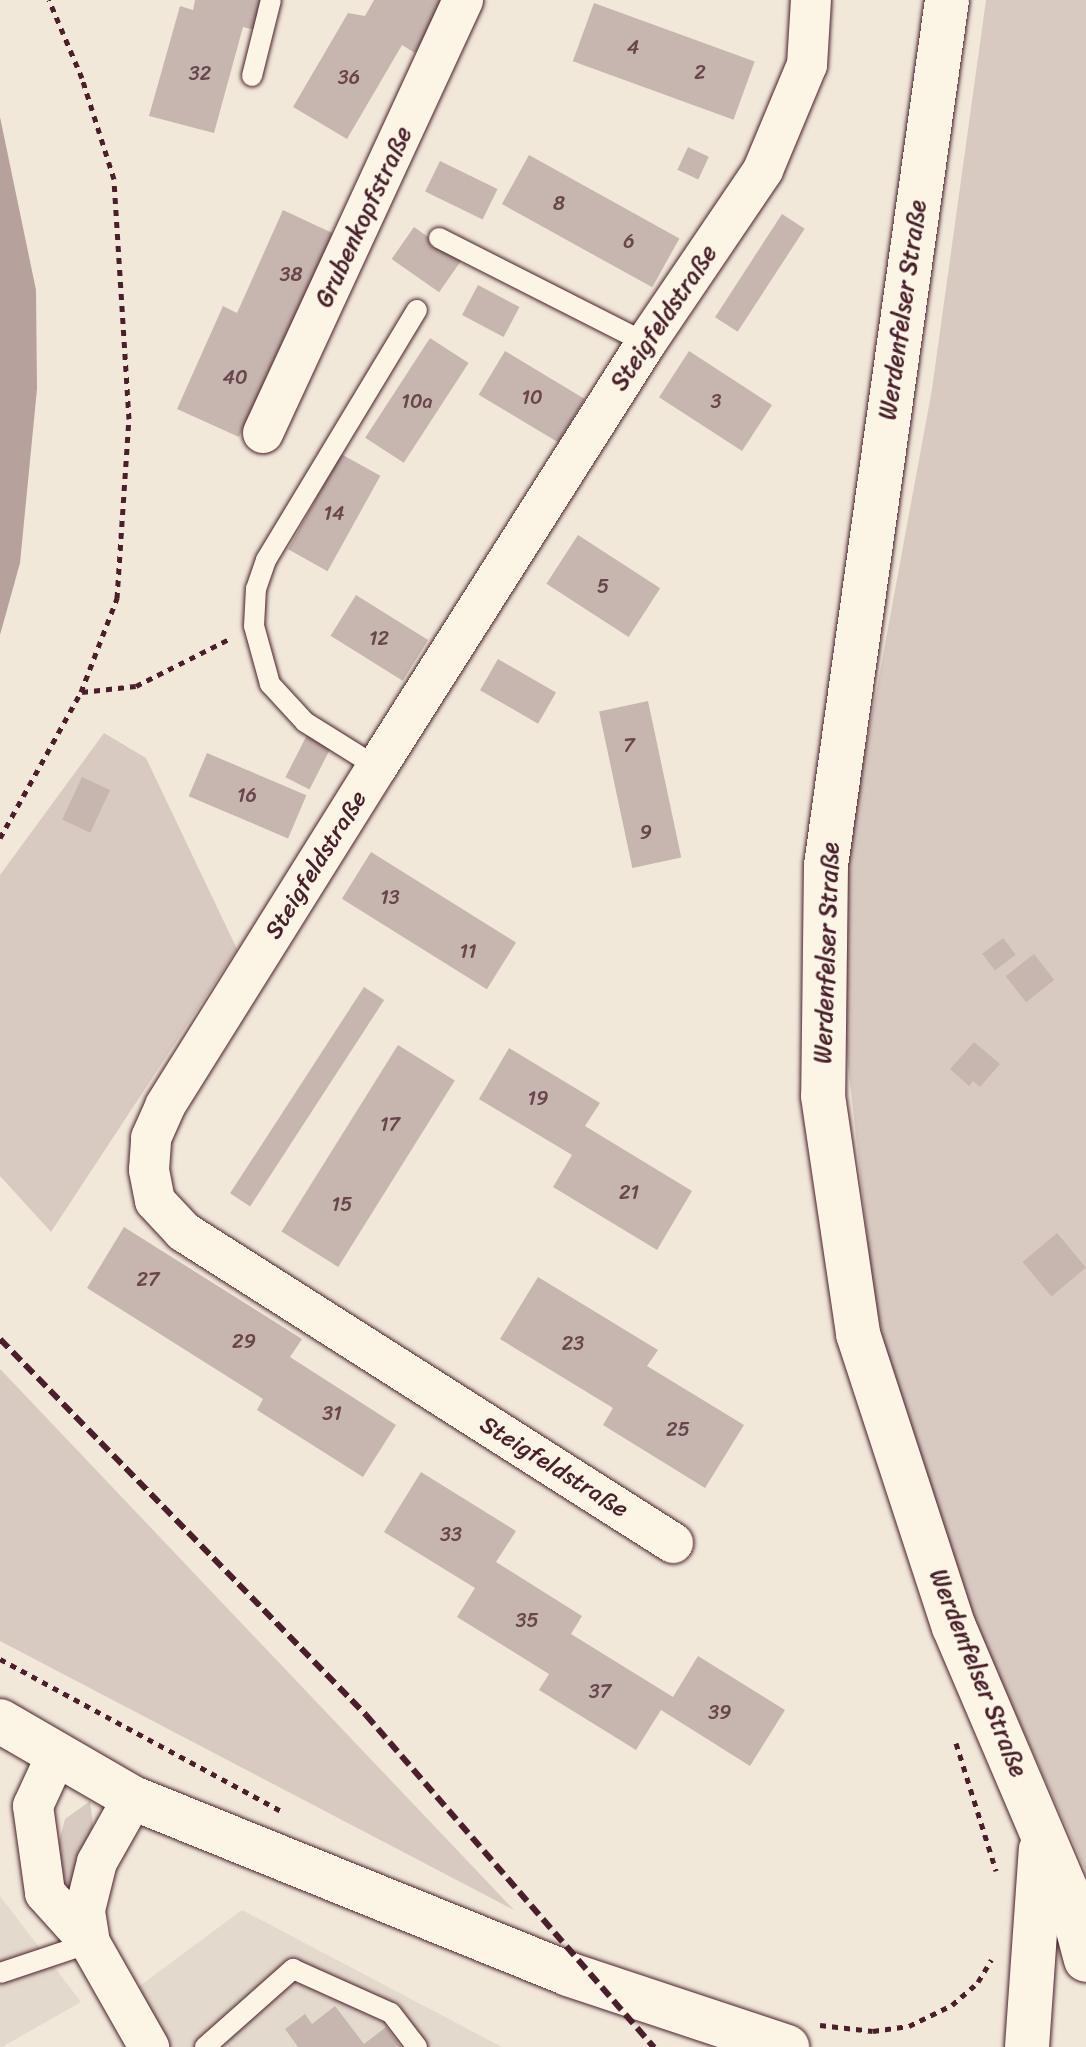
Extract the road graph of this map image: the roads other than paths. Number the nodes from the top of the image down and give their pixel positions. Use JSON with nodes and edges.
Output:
{"nodes":[{"id":1,"x":271,"y":0,"type":"edge"},
{"id":2,"x":463,"y":0,"type":"edge"},
{"id":3,"x":811,"y":0,"type":"edge"},
{"id":4,"x":947,"y":0,"type":"edge"},
{"id":5,"x":252,"y":76,"type":"dead end"},
{"id":6,"x":439,"y":238,"type":"dead end"},
{"id":7,"x":417,"y":310,"type":"dead end"},
{"id":8,"x":646,"y":343,"type":"junction"},
{"id":9,"x":263,"y":433,"type":"dead end"},
{"id":10,"x":377,"y":767,"type":"junction"},
{"id":11,"x":673,"y":1543,"type":"dead end"},
{"id":12,"x":0,"y":1721,"type":"edge"},
{"id":13,"x":56,"y":1756,"type":"junction"},
{"id":14,"x":133,"y":1798,"type":"junction"},
{"id":15,"x":1041,"y":1830,"type":"junction"},
{"id":16,"x":90,"y":1943,"type":"junction"},
{"id":17,"x":1086,"y":1960,"type":"edge"},
{"id":18,"x":0,"y":1973,"type":"edge"},
{"id":19,"x":796,"y":2034,"type":"edge"},
{"id":20,"x":149,"y":2047,"type":"edge"},
{"id":21,"x":205,"y":2047,"type":"edge"},
{"id":22,"x":417,"y":2047,"type":"edge"},
{"id":23,"x":1027,"y":2047,"type":"edge"}],
"edges":[{"from":1,"to":5,"type":"lane"},
{"from":2,"to":9,"type":"street","name":"Grubenkopfstraße"},
{"from":3,"to":8,"type":"street","name":"Steigfeldstraße"},
{"from":4,"to":15,"type":"street","name":"Werdenfelser Straße"},
{"from":6,"to":8,"type":"lane"},
{"from":7,"to":10,"type":"lane"},
{"from":8,"to":10,"type":"street","name":"Steigfeldstraße"},
{"from":10,"to":11,"type":"street","name":"Steigfeldstraße"},
{"from":12,"to":13,"type":"street"},
{"from":13,"to":14,"type":"street"},
{"from":13,"to":16,"type":"street"},
{"from":14,"to":16,"type":"street"},
{"from":14,"to":19,"type":"street"},
{"from":15,"to":17,"type":"street","name":"Werdenfelser Straße"},
{"from":15,"to":23,"type":"street","name":"Werdenfelser Straße"},
{"from":16,"to":18,"type":"lane"},
{"from":16,"to":20,"type":"street"},
{"from":21,"to":22,"type":"lane"}]}
